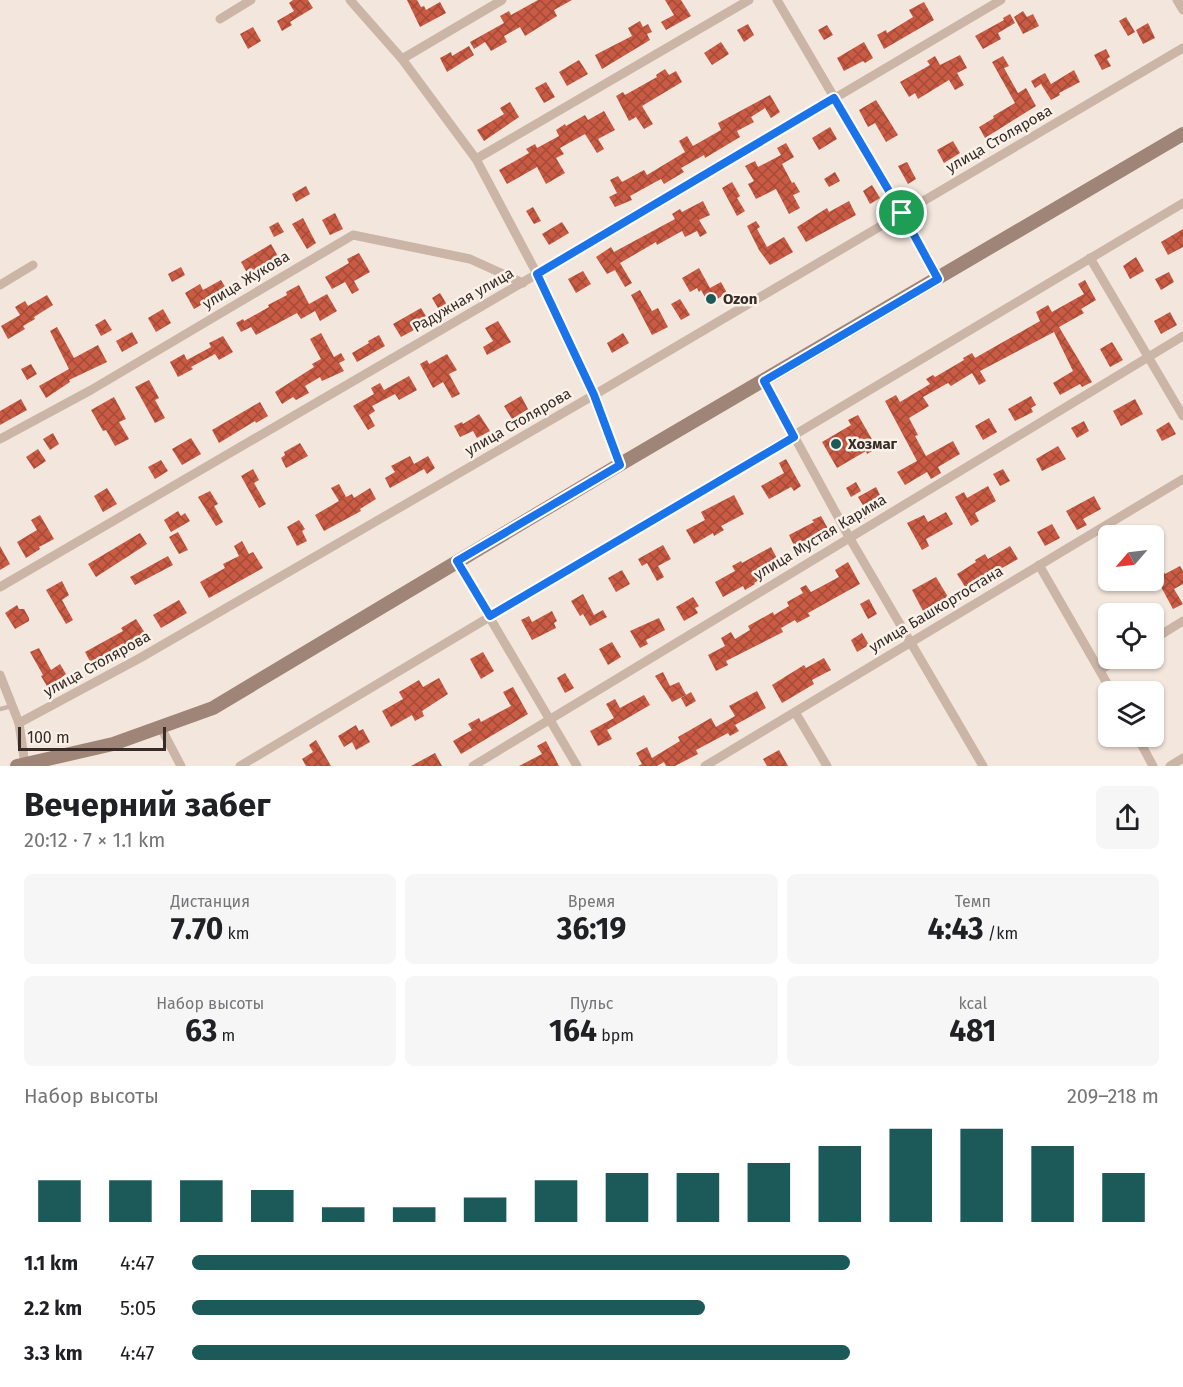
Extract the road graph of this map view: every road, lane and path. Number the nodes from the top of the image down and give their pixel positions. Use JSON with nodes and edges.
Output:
{"nodes":[{"id":1,"x":251,"y":0,"type":"edge"},
{"id":2,"x":350,"y":0,"type":"edge"},
{"id":3,"x":502,"y":0,"type":"edge"},
{"id":4,"x":749,"y":0,"type":"edge"},
{"id":5,"x":777,"y":0,"type":"edge"},
{"id":6,"x":1001,"y":0,"type":"edge"},
{"id":7,"x":1177,"y":0,"type":"edge"},
{"id":8,"x":1183,"y":10,"type":"edge"},
{"id":9,"x":220,"y":19,"type":"dead end"},
{"id":10,"x":1183,"y":48,"type":"edge"},
{"id":11,"x":402,"y":59,"type":"junction"},
{"id":12,"x":834,"y":98,"type":"junction"},
{"id":13,"x":1183,"y":134,"type":"edge"},
{"id":14,"x":476,"y":159,"type":"junction"},
{"id":15,"x":1183,"y":203,"type":"edge"},
{"id":16,"x":902,"y":213,"type":"junction"},
{"id":17,"x":1090,"y":258,"type":"junction"},
{"id":18,"x":33,"y":265,"type":"dead end"},
{"id":19,"x":537,"y":274,"type":"junction"},
{"id":20,"x":938,"y":279,"type":"junction"},
{"id":21,"x":524,"y":283,"type":"junction"},
{"id":22,"x":0,"y":285,"type":"edge"},
{"id":23,"x":1183,"y":336,"type":"edge"},
{"id":24,"x":1149,"y":356,"type":"junction"},
{"id":25,"x":764,"y":381,"type":"junction"},
{"id":26,"x":594,"y":395,"type":"junction"},
{"id":27,"x":1183,"y":416,"type":"edge"},
{"id":28,"x":794,"y":437,"type":"junction"},
{"id":29,"x":0,"y":440,"type":"edge"},
{"id":30,"x":620,"y":465,"type":"junction"},
{"id":31,"x":1183,"y":478,"type":"edge"},
{"id":32,"x":849,"y":537,"type":"junction"},
{"id":33,"x":457,"y":561,"type":"junction"},
{"id":34,"x":1039,"y":565,"type":"junction"},
{"id":35,"x":0,"y":587,"type":"edge"},
{"id":36,"x":490,"y":616,"type":"junction"},
{"id":37,"x":1183,"y":621,"type":"edge"},
{"id":38,"x":1164,"y":633,"type":"edge"},
{"id":39,"x":910,"y":642,"type":"junction"},
{"id":40,"x":1100,"y":670,"type":"joint"},
{"id":41,"x":0,"y":675,"type":"edge"},
{"id":42,"x":1106,"y":681,"type":"edge"},
{"id":43,"x":12,"y":706,"type":"junction"},
{"id":44,"x":0,"y":710,"type":"edge"},
{"id":45,"x":795,"y":712,"type":"junction"},
{"id":46,"x":549,"y":720,"type":"junction"},
{"id":47,"x":19,"y":723,"type":"junction"},
{"id":48,"x":160,"y":726,"type":"junction"},
{"id":49,"x":1143,"y":747,"type":"edge"},
{"id":50,"x":1183,"y":758,"type":"edge"},
{"id":51,"x":21,"y":766,"type":"edge"},
{"id":52,"x":181,"y":766,"type":"edge"},
{"id":53,"x":240,"y":766,"type":"edge"},
{"id":54,"x":472,"y":766,"type":"edge"},
{"id":55,"x":577,"y":766,"type":"edge"},
{"id":56,"x":705,"y":766,"type":"edge"},
{"id":57,"x":826,"y":766,"type":"edge"},
{"id":58,"x":983,"y":766,"type":"edge"},
{"id":59,"x":1153,"y":766,"type":"edge"},
{"id":60,"x":1170,"y":766,"type":"edge"}],
"edges":[{"from":1,"to":9,"type":"street"},
{"from":2,"to":11,"type":"street"},
{"from":3,"to":11,"type":"street"},
{"from":4,"to":14,"type":"street"},
{"from":5,"to":12,"type":"street"},
{"from":6,"to":12,"type":"street","name":"Радужная улица"},
{"from":7,"to":8,"type":"street"},
{"from":10,"to":16,"type":"street","name":"улица Столярова"},
{"from":11,"to":14,"type":"street"},
{"from":12,"to":16,"type":"street"},
{"from":12,"to":19,"type":"street","name":"Радужная улица"},
{"from":13,"to":20,"type":"main road"},
{"from":14,"to":19,"type":"street"},
{"from":15,"to":17,"type":"street"},
{"from":16,"to":20,"type":"street"},
{"from":16,"to":26,"type":"street","name":"улица Столярова"},
{"from":17,"to":24,"type":"street"},
{"from":17,"to":28,"type":"street"},
{"from":18,"to":22,"type":"street"},
{"from":19,"to":21,"type":"street","name":"Радужная улица"},
{"from":19,"to":26,"type":"street"},
{"from":20,"to":25,"type":"main road"},
{"from":21,"to":29,"type":"street","name":"улица Жукова"},
{"from":21,"to":35,"type":"street","name":"Радужная улица"},
{"from":23,"to":24,"type":"street","name":"улица Мустая Карима"},
{"from":24,"to":27,"type":"street"},
{"from":24,"to":32,"type":"street","name":"улица Мустая Карима"},
{"from":25,"to":28,"type":"street"},
{"from":25,"to":30,"type":"main road"},
{"from":26,"to":30,"type":"street"},
{"from":26,"to":47,"type":"street","name":"улица Столярова"},
{"from":28,"to":32,"type":"street"},
{"from":28,"to":36,"type":"street"},
{"from":30,"to":33,"type":"main road"},
{"from":31,"to":34,"type":"street","name":"улица Башкортостана"},
{"from":32,"to":39,"type":"street"},
{"from":32,"to":46,"type":"street","name":"улица Мустая Карима"},
{"from":33,"to":36,"type":"street"},
{"from":33,"to":48,"type":"main road"},
{"from":34,"to":39,"type":"street","name":"улица Башкортостана"},
{"from":34,"to":40,"type":"street"},
{"from":36,"to":46,"type":"street"},
{"from":36,"to":53,"type":"street"},
{"from":37,"to":38,"type":"street"},
{"from":39,"to":45,"type":"street","name":"улица Башкортостана"},
{"from":39,"to":58,"type":"street"},
{"from":40,"to":42,"type":"street"},
{"from":41,"to":43,"type":"street"},
{"from":43,"to":44,"type":"lane"},
{"from":43,"to":47,"type":"street"},
{"from":45,"to":56,"type":"street","name":"улица Башкортостана"},
{"from":45,"to":57,"type":"street"},
{"from":46,"to":54,"type":"street","name":"улица Мустая Карима"},
{"from":46,"to":55,"type":"street"},
{"from":47,"to":51,"type":"street"},
{"from":48,"to":51,"type":"main road"},
{"from":48,"to":52,"type":"street"},
{"from":49,"to":59,"type":"street"},
{"from":50,"to":60,"type":"street"}]}
